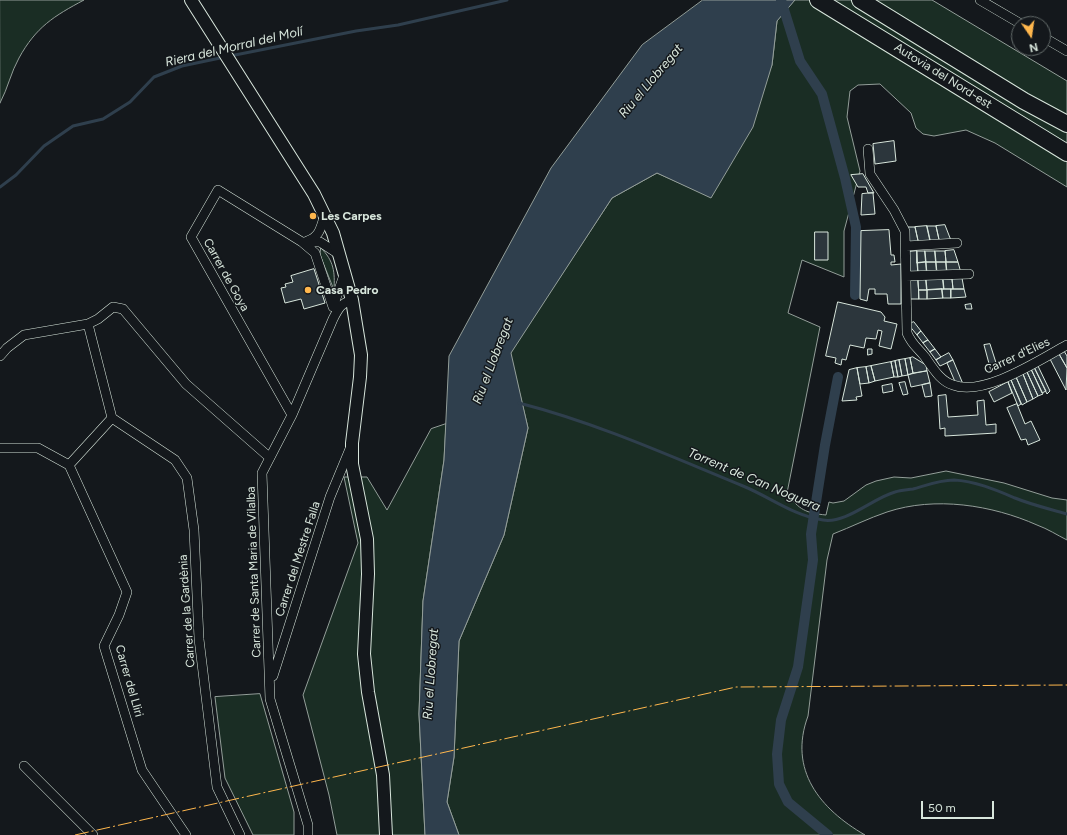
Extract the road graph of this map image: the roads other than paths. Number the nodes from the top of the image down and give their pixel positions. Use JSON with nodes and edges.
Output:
{"nodes":[{"id":1,"x":191,"y":0,"type":"edge"},
{"id":2,"x":818,"y":0,"type":"edge"},
{"id":3,"x":980,"y":0,"type":"edge"},
{"id":4,"x":866,"y":4,"type":"edge"},
{"id":5,"x":1011,"y":18,"type":"edge"},
{"id":6,"x":1051,"y":42,"type":"edge"},
{"id":7,"x":1067,"y":51,"type":"edge"},
{"id":8,"x":1067,"y":124,"type":"edge"},
{"id":9,"x":868,"y":149,"type":"dead end"},
{"id":10,"x":1067,"y":153,"type":"edge"},
{"id":11,"x":325,"y":214,"type":"junction"},
{"id":12,"x":302,"y":242,"type":"junction"},
{"id":13,"x":957,"y":243,"type":"dead end"},
{"id":14,"x":906,"y":246,"type":"junction"},
{"id":15,"x":340,"y":255,"type":"junction"},
{"id":16,"x":345,"y":272,"type":"junction"},
{"id":17,"x":968,"y":274,"type":"dead end"},
{"id":18,"x":906,"y":276,"type":"junction"},
{"id":19,"x":352,"y":300,"type":"junction"},
{"id":20,"x":333,"y":307,"type":"junction"},
{"id":21,"x":333,"y":319,"type":"junction"},
{"id":22,"x":88,"y":324,"type":"junction"},
{"id":23,"x":1067,"y":345,"type":"edge"},
{"id":24,"x":0,"y":356,"type":"edge"},
{"id":25,"x":292,"y":415,"type":"junction"},
{"id":26,"x":112,"y":418,"type":"junction"},
{"id":27,"x":352,"y":443,"type":"junction"},
{"id":28,"x":0,"y":448,"type":"edge"},
{"id":29,"x":269,"y":457,"type":"junction"},
{"id":30,"x":69,"y":465,"type":"junction"},
{"id":31,"x":270,"y":684,"type":"junction"},
{"id":32,"x":24,"y":766,"type":"dead end"},
{"id":33,"x":94,"y":835,"type":"edge"},
{"id":34,"x":186,"y":835,"type":"edge"},
{"id":35,"x":240,"y":835,"type":"edge"},
{"id":36,"x":308,"y":835,"type":"edge"},
{"id":37,"x":386,"y":835,"type":"edge"}],
"edges":[{"from":1,"to":11,"type":"street"},
{"from":2,"to":10,"type":"highway","name":"Autovia del Nord-est"},
{"from":3,"to":5,"type":"street"},
{"from":4,"to":8,"type":"highway","name":"Autovia del Nord-est"},
{"from":6,"to":7,"type":"street"},
{"from":9,"to":14,"type":"street","name":"Carrer d'Elies"},
{"from":11,"to":12,"type":"street"},
{"from":11,"to":15,"type":"street"},
{"from":12,"to":15,"type":"street","name":"Carrer de Goya"},
{"from":12,"to":20,"type":"street","name":"Carrer de Goya"},
{"from":12,"to":25,"type":"street","name":"Carrer de Goya"},
{"from":13,"to":14,"type":"street"},
{"from":14,"to":18,"type":"street","name":"Carrer d'Elies"},
{"from":15,"to":16,"type":"street"},
{"from":16,"to":19,"type":"street"},
{"from":16,"to":20,"type":"street","name":"Carrer de Santa Maria de Vilalba"},
{"from":17,"to":18,"type":"street"},
{"from":18,"to":23,"type":"street","name":"Carrer d'Elies"},
{"from":19,"to":21,"type":"street","name":"Carrer de Santa Maria de Vilalba"},
{"from":19,"to":27,"type":"street"},
{"from":20,"to":21,"type":"street","name":"Carrer de Santa Maria de Vilalba"},
{"from":21,"to":25,"type":"street","name":"Carrer de Santa Maria de Vilalba"},
{"from":22,"to":24,"type":"street"},
{"from":22,"to":26,"type":"street"},
{"from":22,"to":29,"type":"street"},
{"from":25,"to":29,"type":"street","name":"Carrer de Santa Maria de Vilalba"},
{"from":26,"to":30,"type":"street"},
{"from":26,"to":35,"type":"street","name":"Carrer de la Gardènia"},
{"from":27,"to":31,"type":"street","name":"Carrer del Mestre Falla"},
{"from":27,"to":37,"type":"street"},
{"from":28,"to":30,"type":"street"},
{"from":29,"to":31,"type":"street","name":"Carrer de Santa Maria de Vilalba"},
{"from":30,"to":34,"type":"street","name":"Carrer del Lliri"},
{"from":31,"to":36,"type":"street","name":"Carrer de Santa Maria de Vilalba"},
{"from":32,"to":33,"type":"street"}]}
